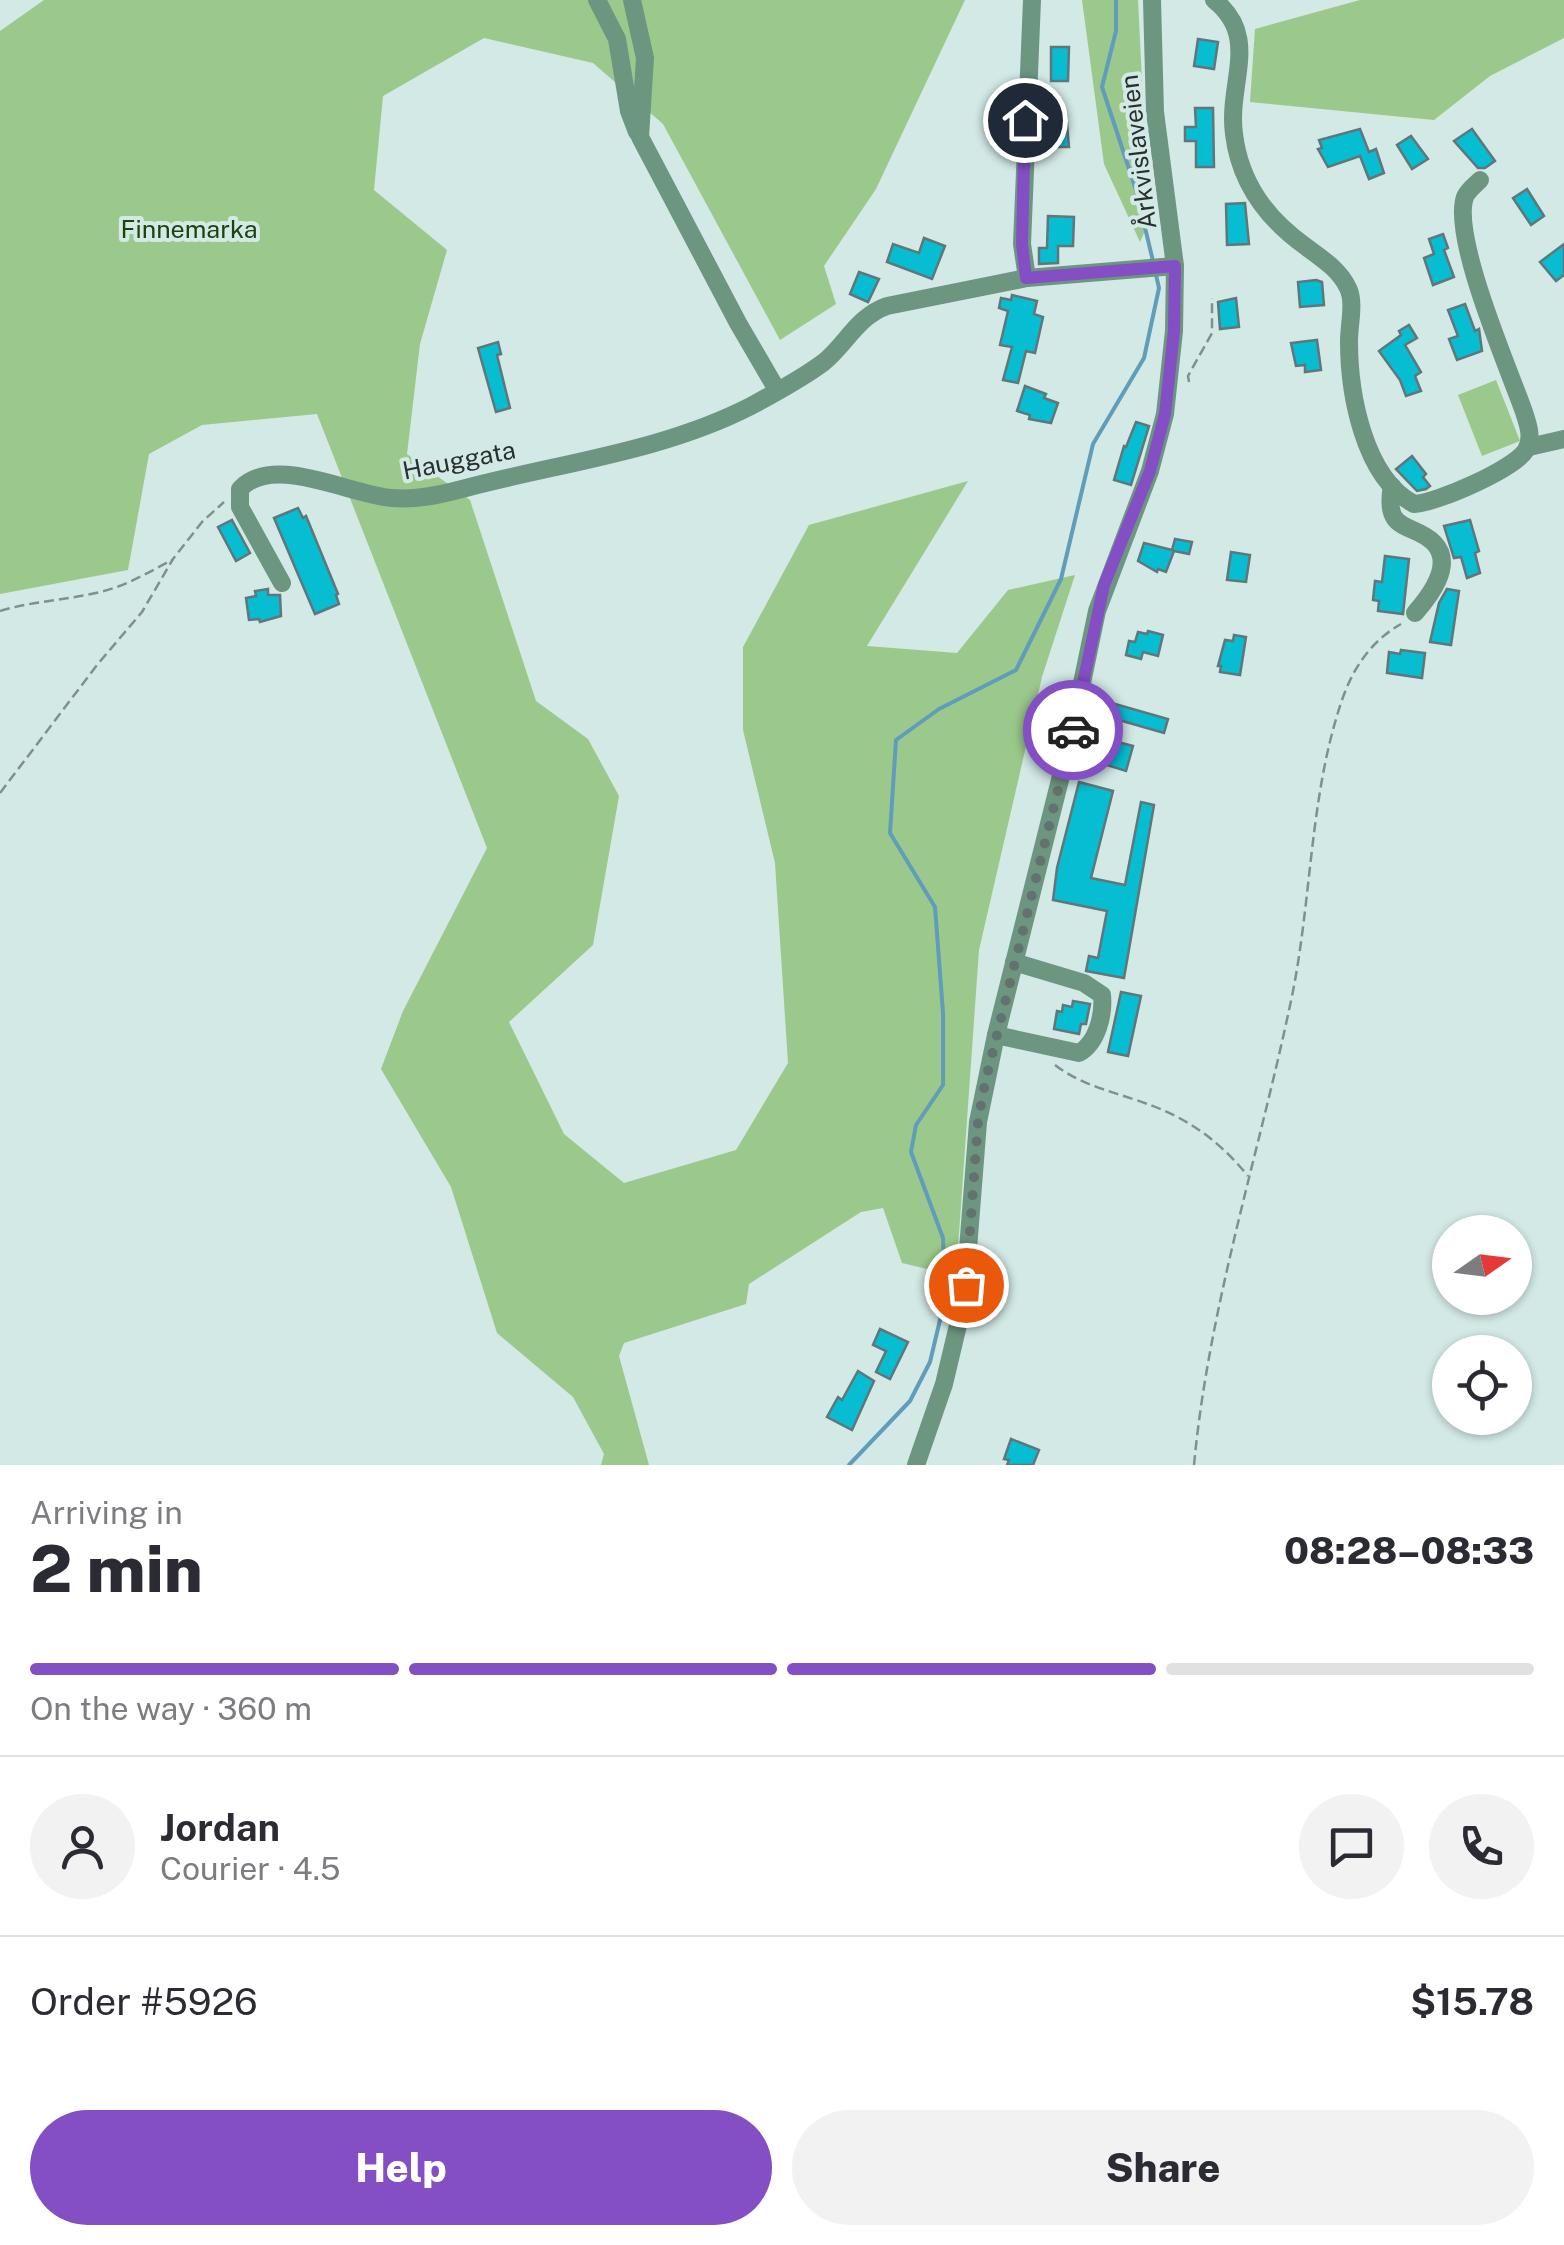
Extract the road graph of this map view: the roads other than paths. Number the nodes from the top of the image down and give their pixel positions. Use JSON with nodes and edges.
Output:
{"nodes":[{"id":1,"x":597,"y":0,"type":"edge"},
{"id":2,"x":632,"y":0,"type":"edge"},
{"id":3,"x":1032,"y":0,"type":"edge"},
{"id":4,"x":1152,"y":0,"type":"edge"},
{"id":5,"x":1214,"y":0,"type":"edge"},
{"id":6,"x":640,"y":137,"type":"junction"},
{"id":7,"x":1480,"y":180,"type":"dead end"},
{"id":8,"x":1163,"y":266,"type":"junction"},
{"id":9,"x":1026,"y":278,"type":"junction"},
{"id":10,"x":777,"y":390,"type":"junction"},
{"id":11,"x":1564,"y":439,"type":"edge"},
{"id":12,"x":1528,"y":447,"type":"junction"},
{"id":13,"x":1392,"y":486,"type":"junction"},
{"id":14,"x":282,"y":583,"type":"dead end"},
{"id":15,"x":1415,"y":614,"type":"road end"},
{"id":16,"x":1014,"y":962,"type":"junction"},
{"id":17,"x":996,"y":1035,"type":"junction"},
{"id":18,"x":916,"y":1465,"type":"edge"}],
"edges":[{"from":1,"to":6,"type":"street"},
{"from":2,"to":6,"type":"street"},
{"from":3,"to":9,"type":"street"},
{"from":4,"to":8,"type":"street","name":"Årkvislaveien"},
{"from":5,"to":13,"type":"street"},
{"from":6,"to":10,"type":"street"},
{"from":7,"to":12,"type":"street"},
{"from":8,"to":9,"type":"street","name":"Hauggata"},
{"from":8,"to":16,"type":"street","name":"Årkvislaveien"},
{"from":9,"to":10,"type":"street","name":"Hauggata"},
{"from":10,"to":14,"type":"street","name":"Hauggata"},
{"from":11,"to":12,"type":"street"},
{"from":12,"to":13,"type":"street"},
{"from":13,"to":15,"type":"street"},
{"from":16,"to":17,"type":"street","name":"Årkvislaveien"},
{"from":16,"to":17,"type":"street"},
{"from":17,"to":18,"type":"street","name":"Årkvislaveien"}]}
